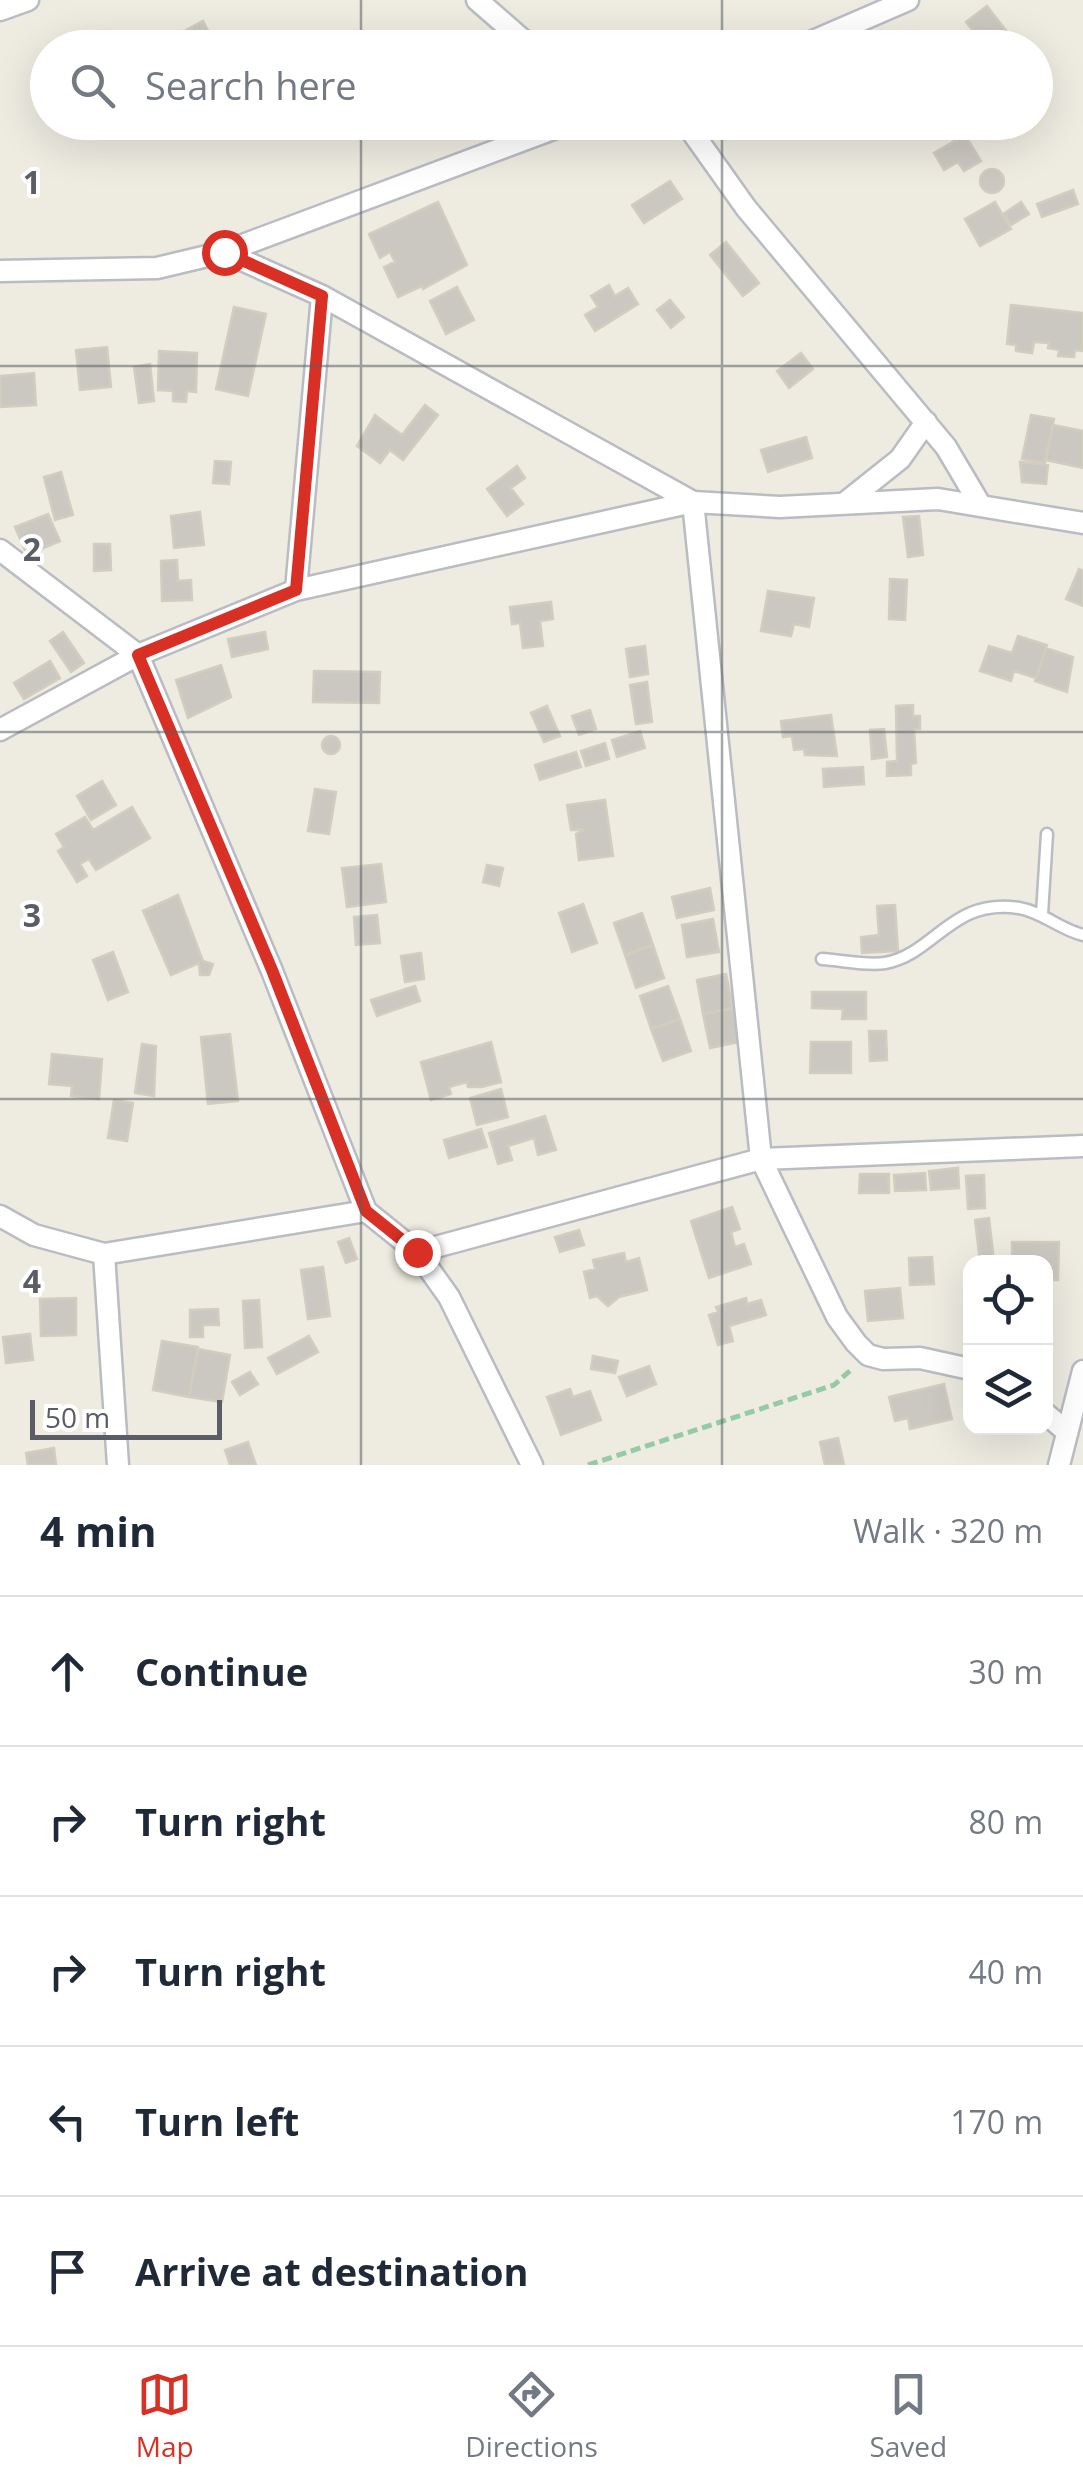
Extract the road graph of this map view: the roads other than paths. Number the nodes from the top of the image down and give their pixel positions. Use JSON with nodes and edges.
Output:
{"nodes":[{"id":1,"x":28,"y":0,"type":"edge"},
{"id":2,"x":477,"y":0,"type":"edge"},
{"id":3,"x":908,"y":0,"type":"edge"},
{"id":4,"x":0,"y":10,"type":"edge"},
{"id":5,"x":511,"y":30,"type":"edge"},
{"id":6,"x":839,"y":30,"type":"edge"},
{"id":7,"x":524,"y":140,"type":"edge"},
{"id":8,"x":697,"y":140,"type":"edge"},
{"id":9,"x":224,"y":252,"type":"junction"},
{"id":10,"x":0,"y":271,"type":"edge"},
{"id":11,"x":322,"y":296,"type":"junction"},
{"id":12,"x":926,"y":422,"type":"junction"},
{"id":13,"x":693,"y":502,"type":"junction"},
{"id":14,"x":844,"y":503,"type":"junction"},
{"id":15,"x":981,"y":506,"type":"junction"},
{"id":16,"x":1083,"y":524,"type":"edge"},
{"id":17,"x":0,"y":550,"type":"edge"},
{"id":18,"x":296,"y":590,"type":"junction"},
{"id":19,"x":138,"y":655,"type":"junction"},
{"id":20,"x":0,"y":730,"type":"edge"},
{"id":21,"x":1047,"y":834,"type":"dead end"},
{"id":22,"x":1042,"y":914,"type":"junction"},
{"id":23,"x":1083,"y":935,"type":"edge"},
{"id":24,"x":822,"y":959,"type":"dead end"},
{"id":25,"x":1083,"y":1146,"type":"edge"},
{"id":26,"x":761,"y":1158,"type":"junction"},
{"id":27,"x":366,"y":1211,"type":"junction"},
{"id":28,"x":0,"y":1216,"type":"edge"},
{"id":29,"x":417,"y":1252,"type":"junction"},
{"id":30,"x":104,"y":1254,"type":"junction"},
{"id":31,"x":963,"y":1367,"type":"edge"},
{"id":32,"x":1083,"y":1371,"type":"edge"},
{"id":33,"x":1053,"y":1420,"type":"edge"},
{"id":34,"x":1067,"y":1432,"type":"junction"},
{"id":35,"x":118,"y":1465,"type":"edge"},
{"id":36,"x":532,"y":1465,"type":"edge"},
{"id":37,"x":1058,"y":1465,"type":"edge"}],
"edges":[{"from":1,"to":4,"type":"street"},
{"from":2,"to":5,"type":"street"},
{"from":3,"to":6,"type":"street"},
{"from":7,"to":9,"type":"street"},
{"from":8,"to":12,"type":"street"},
{"from":9,"to":10,"type":"street"},
{"from":9,"to":11,"type":"street"},
{"from":11,"to":13,"type":"street"},
{"from":11,"to":18,"type":"street"},
{"from":12,"to":14,"type":"street"},
{"from":12,"to":15,"type":"street"},
{"from":13,"to":14,"type":"street"},
{"from":13,"to":18,"type":"street"},
{"from":13,"to":26,"type":"street"},
{"from":14,"to":15,"type":"street"},
{"from":15,"to":16,"type":"street"},
{"from":17,"to":19,"type":"street"},
{"from":18,"to":19,"type":"street"},
{"from":19,"to":20,"type":"street"},
{"from":19,"to":27,"type":"street"},
{"from":21,"to":22,"type":"lane"},
{"from":22,"to":23,"type":"lane"},
{"from":22,"to":24,"type":"lane"},
{"from":25,"to":26,"type":"street"},
{"from":26,"to":29,"type":"street"},
{"from":26,"to":31,"type":"street"},
{"from":27,"to":29,"type":"street"},
{"from":27,"to":30,"type":"street"},
{"from":28,"to":30,"type":"street"},
{"from":29,"to":36,"type":"street"},
{"from":30,"to":35,"type":"street"},
{"from":32,"to":34,"type":"street"},
{"from":33,"to":34,"type":"street"},
{"from":34,"to":37,"type":"street"}]}
